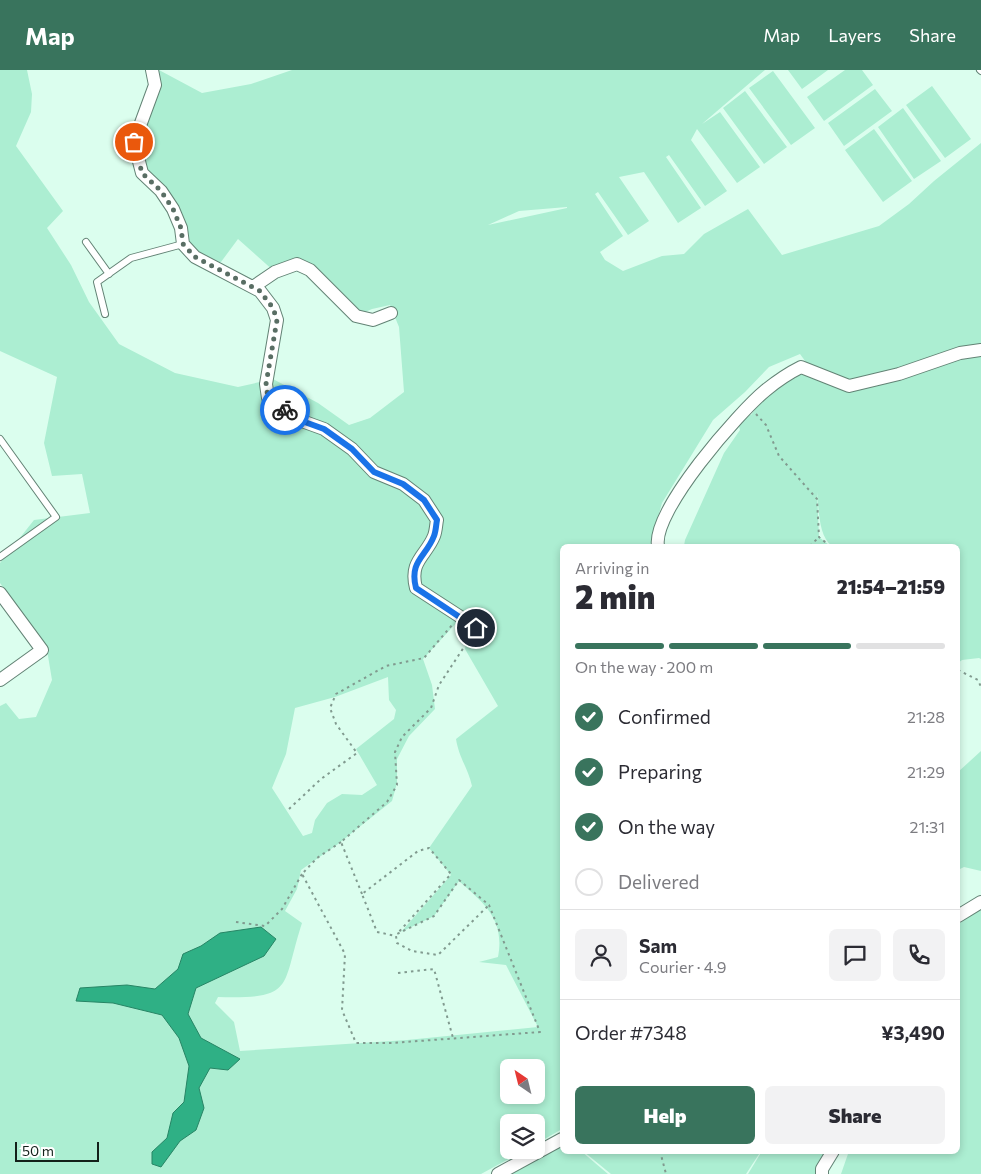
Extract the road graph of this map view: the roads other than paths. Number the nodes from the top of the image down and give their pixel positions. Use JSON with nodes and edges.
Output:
{"nodes":[{"id":1,"x":152,"y":70,"type":"edge"},
{"id":2,"x":86,"y":242,"type":"dead end"},
{"id":3,"x":183,"y":244,"type":"junction"},
{"id":4,"x":109,"y":274,"type":"junction"},
{"id":5,"x":253,"y":287,"type":"junction"},
{"id":6,"x":392,"y":313,"type":"dead end"},
{"id":7,"x":105,"y":314,"type":"dead end"},
{"id":8,"x":981,"y":350,"type":"edge"},
{"id":9,"x":0,"y":439,"type":"edge"},
{"id":10,"x":658,"y":544,"type":"edge"},
{"id":11,"x":0,"y":557,"type":"edge"},
{"id":12,"x":0,"y":592,"type":"edge"},
{"id":13,"x":4,"y":607,"type":"edge"},
{"id":14,"x":476,"y":628,"type":"road end"},
{"id":15,"x":0,"y":680,"type":"edge"},
{"id":16,"x":981,"y":902,"type":"edge"},
{"id":17,"x":960,"y":915,"type":"edge"},
{"id":18,"x":560,"y":1140,"type":"edge"},
{"id":19,"x":831,"y":1154,"type":"edge"},
{"id":20,"x":498,"y":1174,"type":"edge"},
{"id":21,"x":822,"y":1174,"type":"edge"}],
"edges":[{"from":1,"to":3,"type":"street"},
{"from":2,"to":4,"type":"lane"},
{"from":3,"to":4,"type":"lane"},
{"from":3,"to":5,"type":"street"},
{"from":4,"to":7,"type":"lane"},
{"from":5,"to":6,"type":"street"},
{"from":5,"to":14,"type":"street"},
{"from":8,"to":10,"type":"street"},
{"from":9,"to":11,"type":"lane"},
{"from":12,"to":13,"type":"street"},
{"from":13,"to":15,"type":"street"},
{"from":16,"to":17,"type":"street"},
{"from":18,"to":20,"type":"street"},
{"from":19,"to":21,"type":"street"}]}
